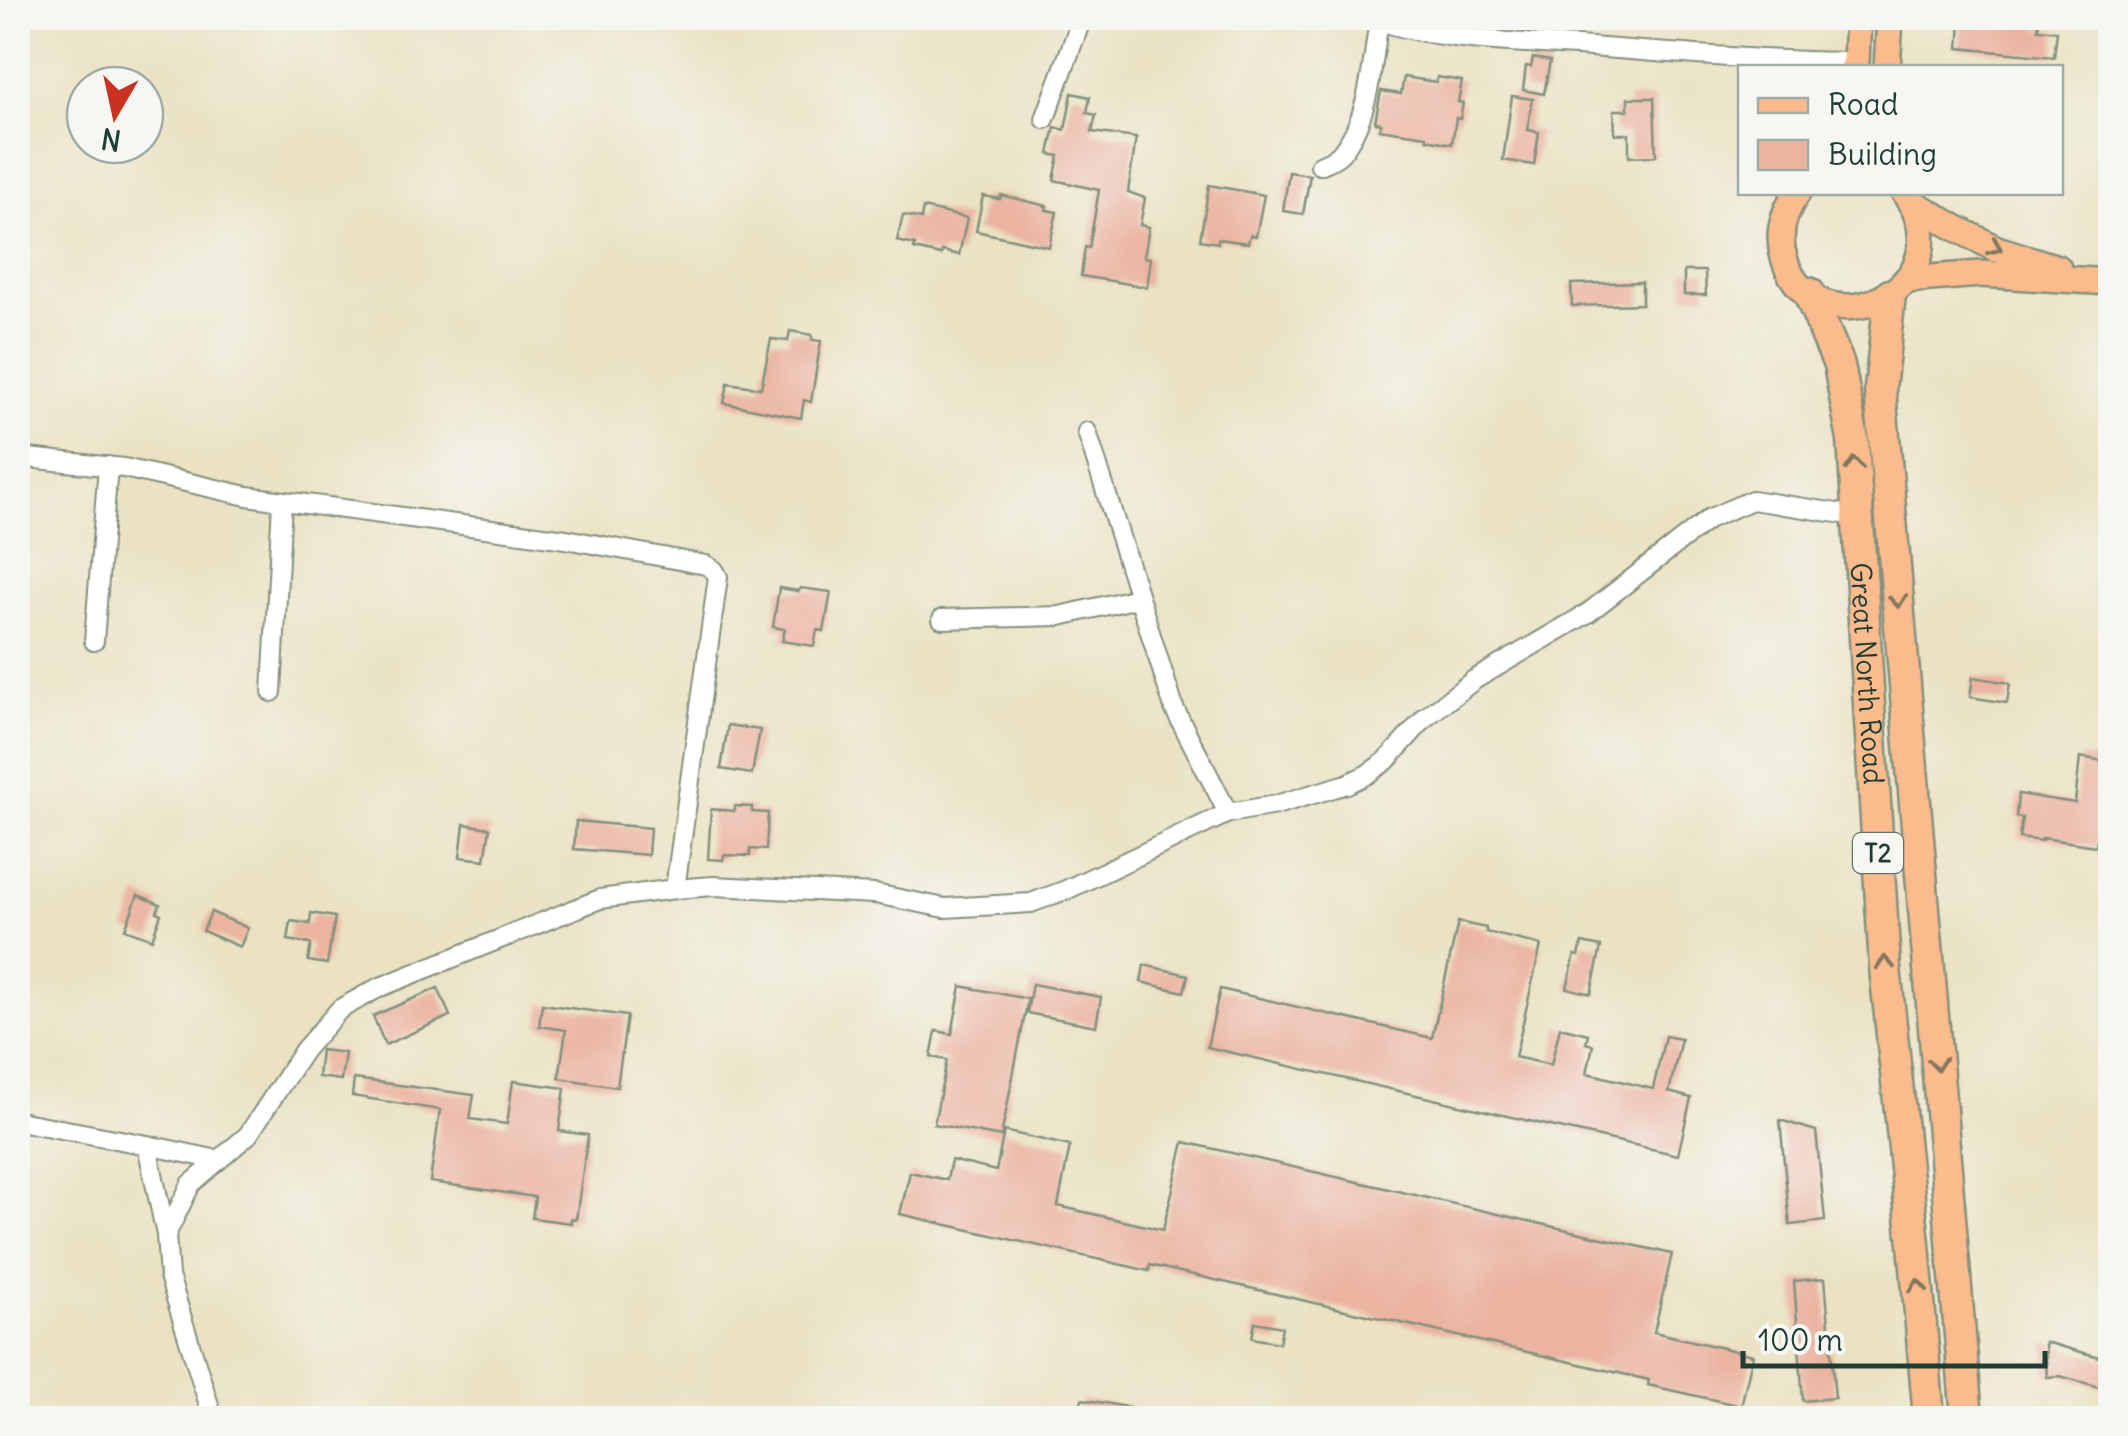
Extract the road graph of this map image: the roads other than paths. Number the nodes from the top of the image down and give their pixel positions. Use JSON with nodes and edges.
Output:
{"nodes":[{"id":1,"x":1082,"y":18,"type":"edge"},
{"id":2,"x":1858,"y":18,"type":"edge"},
{"id":3,"x":1890,"y":18,"type":"edge"},
{"id":4,"x":1375,"y":19,"type":"edge"},
{"id":5,"x":1854,"y":65,"type":"edge"},
{"id":6,"x":1887,"y":65,"type":"edge"},
{"id":7,"x":1045,"y":119,"type":"dead end"},
{"id":8,"x":1320,"y":165,"type":"dead end"},
{"id":9,"x":1796,"y":195,"type":"edge"},
{"id":10,"x":1906,"y":196,"type":"edge"},
{"id":11,"x":2101,"y":281,"type":"edge"},
{"id":12,"x":1898,"y":288,"type":"junction"},
{"id":13,"x":1808,"y":293,"type":"junction"},
{"id":14,"x":1086,"y":432,"type":"dead end"},
{"id":15,"x":18,"y":457,"type":"edge"},
{"id":16,"x":108,"y":466,"type":"junction"},
{"id":17,"x":282,"y":501,"type":"junction"},
{"id":18,"x":1857,"y":516,"type":"junction"},
{"id":19,"x":1138,"y":598,"type":"junction"},
{"id":20,"x":942,"y":619,"type":"dead end"},
{"id":21,"x":94,"y":641,"type":"dead end"},
{"id":22,"x":272,"y":692,"type":"dead end"},
{"id":23,"x":1228,"y":813,"type":"junction"},
{"id":24,"x":675,"y":889,"type":"junction"},
{"id":25,"x":18,"y":1121,"type":"edge"},
{"id":26,"x":147,"y":1145,"type":"junction"},
{"id":27,"x":218,"y":1160,"type":"junction"},
{"id":28,"x":166,"y":1235,"type":"junction"},
{"id":29,"x":213,"y":1418,"type":"edge"},
{"id":30,"x":1929,"y":1418,"type":"edge"},
{"id":31,"x":1967,"y":1418,"type":"edge"}],
"edges":[{"from":1,"to":7,"type":"street"},
{"from":2,"to":5,"type":"main road"},
{"from":3,"to":6,"type":"main road"},
{"from":4,"to":5,"type":"street"},
{"from":4,"to":8,"type":"street"},
{"from":9,"to":13,"type":"main road"},
{"from":10,"to":11,"type":"main road","one_way":true},
{"from":10,"to":12,"type":"main road"},
{"from":11,"to":12,"type":"main road"},
{"from":12,"to":13,"type":"main road"},
{"from":12,"to":31,"type":"highway","name":"Great North Road","number":"T2","one_way":true},
{"from":18,"to":13,"type":"highway","name":"Great North Road","number":"T2","one_way":true},
{"from":14,"to":19,"type":"street"},
{"from":15,"to":16,"type":"street"},
{"from":16,"to":17,"type":"street"},
{"from":16,"to":21,"type":"street"},
{"from":17,"to":22,"type":"street"},
{"from":17,"to":24,"type":"street"},
{"from":18,"to":23,"type":"street"},
{"from":30,"to":18,"type":"highway","name":"Great North Road","number":"T2","one_way":true},
{"from":19,"to":20,"type":"street"},
{"from":19,"to":23,"type":"street"},
{"from":23,"to":24,"type":"street"},
{"from":24,"to":27,"type":"street"},
{"from":25,"to":26,"type":"street"},
{"from":26,"to":27,"type":"street"},
{"from":26,"to":28,"type":"street"},
{"from":27,"to":28,"type":"street"},
{"from":28,"to":29,"type":"street"}]}
